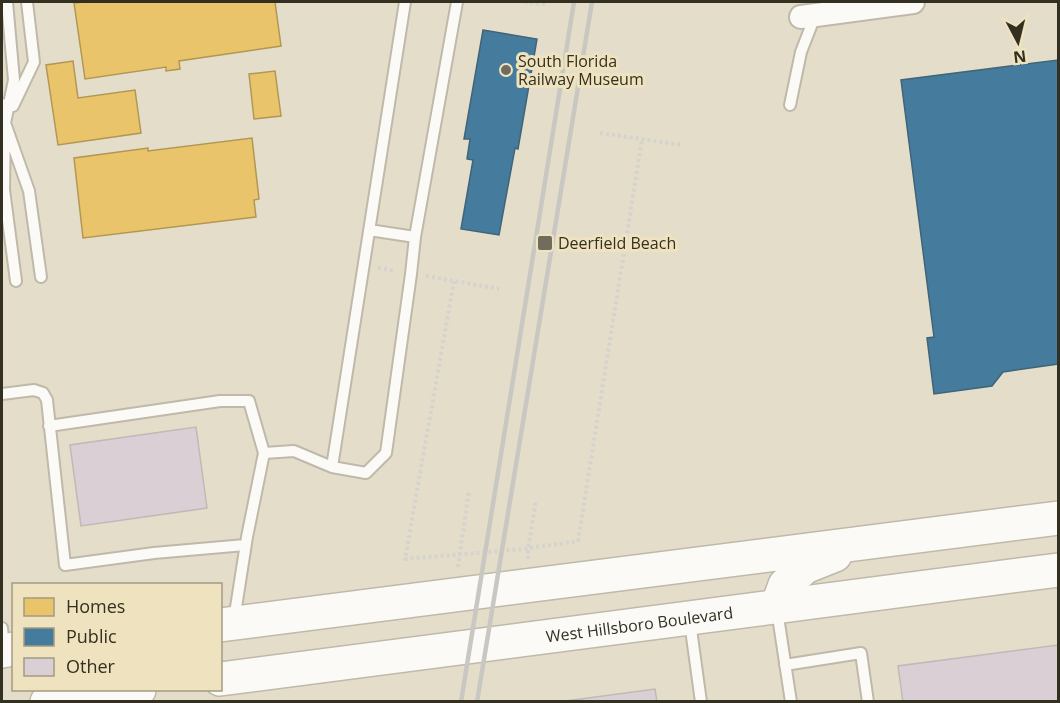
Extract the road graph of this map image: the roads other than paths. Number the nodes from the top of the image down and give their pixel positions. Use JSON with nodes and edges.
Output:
{"nodes":[{"id":1,"x":7,"y":2,"type":"edge"},
{"id":2,"x":27,"y":2,"type":"edge"},
{"id":3,"x":405,"y":2,"type":"edge"},
{"id":4,"x":457,"y":2,"type":"edge"},
{"id":5,"x":914,"y":2,"type":"edge"},
{"id":6,"x":808,"y":16,"type":"joint"},
{"id":7,"x":2,"y":104,"type":"edge"},
{"id":8,"x":790,"y":105,"type":"dead end"},
{"id":9,"x":5,"y":123,"type":"junction"},
{"id":10,"x":369,"y":230,"type":"junction"},
{"id":11,"x":415,"y":237,"type":"junction"},
{"id":12,"x":41,"y":278,"type":"dead end"},
{"id":13,"x":16,"y":281,"type":"dead end"},
{"id":14,"x":2,"y":394,"type":"edge"},
{"id":15,"x":49,"y":426,"type":"junction"},
{"id":16,"x":264,"y":453,"type":"junction"},
{"id":17,"x":332,"y":467,"type":"junction"},
{"id":18,"x":1059,"y":518,"type":"edge"},
{"id":19,"x":865,"y":543,"type":"junction"},
{"id":20,"x":245,"y":545,"type":"junction"},
{"id":21,"x":1059,"y":570,"type":"edge"},
{"id":22,"x":777,"y":607,"type":"junction"},
{"id":23,"x":690,"y":618,"type":"junction"},
{"id":24,"x":227,"y":624,"type":"edge"},
{"id":25,"x":785,"y":665,"type":"junction"},
{"id":26,"x":222,"y":679,"type":"edge"},
{"id":27,"x":131,"y":691,"type":"edge"},
{"id":28,"x":48,"y":702,"type":"edge"},
{"id":29,"x":701,"y":702,"type":"edge"},
{"id":30,"x":791,"y":702,"type":"edge"},
{"id":31,"x":868,"y":702,"type":"edge"}],
"edges":[{"from":1,"to":9,"type":"lane"},
{"from":2,"to":9,"type":"lane"},
{"from":3,"to":10,"type":"lane"},
{"from":4,"to":11,"type":"lane"},
{"from":5,"to":6,"type":"street"},
{"from":6,"to":8,"type":"lane"},
{"from":7,"to":9,"type":"lane"},
{"from":9,"to":12,"type":"lane"},
{"from":9,"to":13,"type":"lane"},
{"from":10,"to":11,"type":"lane"},
{"from":10,"to":17,"type":"lane"},
{"from":11,"to":17,"type":"lane"},
{"from":14,"to":15,"type":"lane"},
{"from":15,"to":16,"type":"lane"},
{"from":15,"to":20,"type":"lane"},
{"from":16,"to":17,"type":"lane"},
{"from":16,"to":20,"type":"lane"},
{"from":18,"to":19,"type":"main road"},
{"from":19,"to":22,"type":"main road"},
{"from":19,"to":24,"type":"main road"},
{"from":20,"to":24,"type":"lane"},
{"from":21,"to":22,"type":"main road","name":"West Hillsboro Boulevard"},
{"from":22,"to":23,"type":"main road","name":"West Hillsboro Boulevard"},
{"from":22,"to":25,"type":"lane"},
{"from":23,"to":26,"type":"main road","name":"West Hillsboro Boulevard"},
{"from":23,"to":29,"type":"lane"},
{"from":25,"to":30,"type":"lane"},
{"from":25,"to":31,"type":"lane"},
{"from":27,"to":28,"type":"main road"}]}
